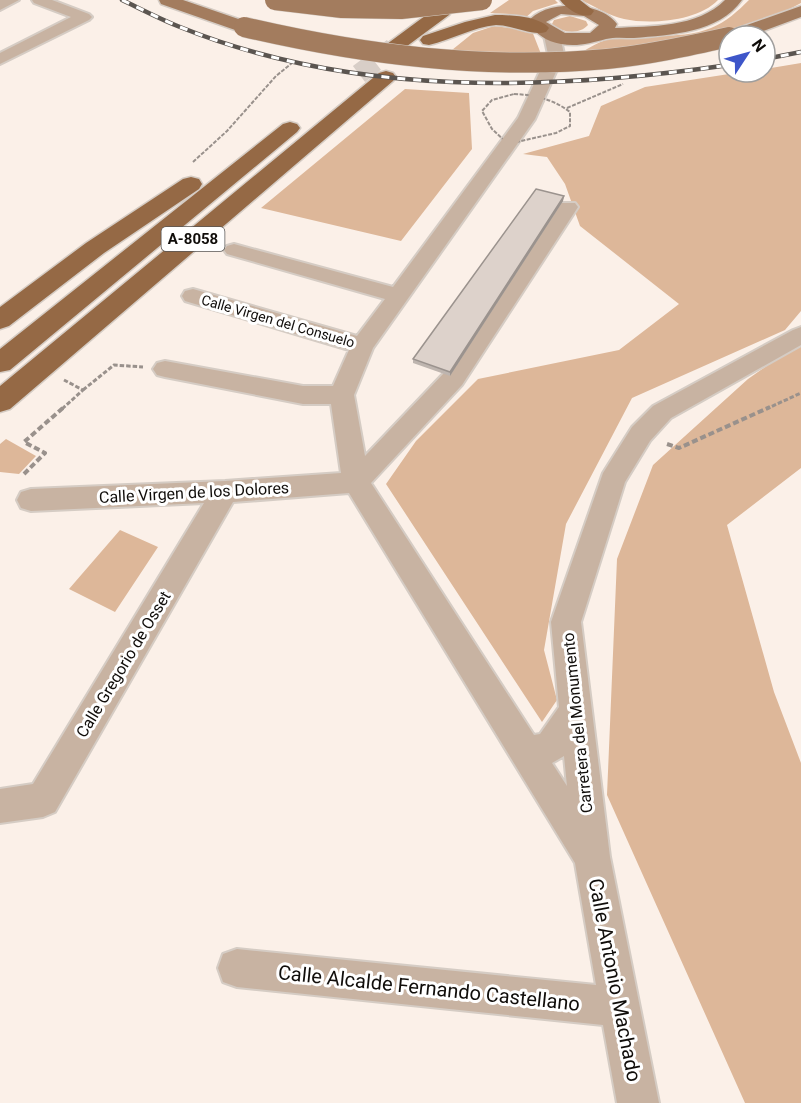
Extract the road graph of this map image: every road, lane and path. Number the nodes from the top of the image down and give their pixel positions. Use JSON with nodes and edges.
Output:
{"nodes":[{"id":1,"x":12,"y":0,"type":"edge"},
{"id":2,"x":39,"y":0,"type":"edge"},
{"id":3,"x":167,"y":0,"type":"edge"},
{"id":4,"x":275,"y":0,"type":"edge"},
{"id":5,"x":459,"y":0,"type":"edge"},
{"id":6,"x":483,"y":0,"type":"edge"},
{"id":7,"x":568,"y":0,"type":"edge"},
{"id":8,"x":734,"y":0,"type":"edge"},
{"id":9,"x":0,"y":6,"type":"edge"},
{"id":10,"x":585,"y":11,"type":"junction"},
{"id":11,"x":801,"y":11,"type":"edge"},
{"id":12,"x":770,"y":24,"type":"edge"},
{"id":13,"x":598,"y":31,"type":"junction"},
{"id":14,"x":549,"y":39,"type":"junction"},
{"id":15,"x":717,"y":40,"type":"edge"},
{"id":16,"x":393,"y":48,"type":"tunnel mouth"},
{"id":17,"x":0,"y":59,"type":"edge"},
{"id":18,"x":386,"y":77,"type":"tunnel mouth"},
{"id":19,"x":624,"y":83,"type":"dead end"},
{"id":20,"x":566,"y":109,"type":"dead end"},
{"id":21,"x":568,"y":207,"type":"dead end"},
{"id":22,"x":234,"y":250,"type":"dead end"},
{"id":23,"x":397,"y":295,"type":"junction"},
{"id":24,"x":193,"y":296,"type":"dead end"},
{"id":25,"x":0,"y":320,"type":"edge"},
{"id":26,"x":801,"y":335,"type":"edge"},
{"id":27,"x":362,"y":346,"type":"junction"},
{"id":28,"x":0,"y":363,"type":"edge"},
{"id":29,"x":165,"y":369,"type":"joint"},
{"id":30,"x":67,"y":382,"type":"dead end"},
{"id":31,"x":83,"y":390,"type":"junction"},
{"id":32,"x":801,"y":393,"type":"edge"},
{"id":33,"x":342,"y":395,"type":"junction"},
{"id":34,"x":0,"y":402,"type":"edge"},
{"id":35,"x":641,"y":434,"type":"junction"},
{"id":36,"x":356,"y":482,"type":"junction"},
{"id":37,"x":27,"y":488,"type":"joint"},
{"id":38,"x":225,"y":492,"type":"junction"},
{"id":39,"x":576,"y":711,"type":"junction"},
{"id":40,"x":526,"y":753,"type":"junction"},
{"id":41,"x":0,"y":806,"type":"edge"},
{"id":42,"x":592,"y":857,"type":"junction"},
{"id":43,"x":237,"y":968,"type":"dead end"},
{"id":44,"x":621,"y":1007,"type":"junction"},
{"id":45,"x":638,"y":1103,"type":"edge"}],
"edges":[{"from":1,"to":9,"type":"street"},
{"from":2,"to":17,"type":"street"},
{"from":3,"to":15,"type":"main road","bridge":true},
{"from":4,"to":6,"type":"main road","bridge":true},
{"from":5,"to":16,"type":"highway"},
{"from":6,"to":14,"type":"highway"},
{"from":7,"to":10,"type":"highway"},
{"from":8,"to":13,"type":"main road"},
{"from":10,"to":13,"type":"main road"},
{"from":10,"to":14,"type":"main road"},
{"from":11,"to":12,"type":"main road"},
{"from":13,"to":14,"type":"main road"},
{"from":14,"to":23,"type":"street"},
{"from":18,"to":34,"type":"highway","number":"A-8058"},
{"from":19,"to":20,"type":"path"},
{"from":21,"to":36,"type":"street"},
{"from":22,"to":23,"type":"street"},
{"from":23,"to":27,"type":"street"},
{"from":24,"to":27,"type":"street","name":"Calle Virgen del Consuelo"},
{"from":25,"to":28,"type":"highway","number":"A-8058"},
{"from":26,"to":35,"type":"street","name":"Carretera del Monumento"},
{"from":27,"to":33,"type":"street"},
{"from":29,"to":31,"type":"path"},
{"from":29,"to":33,"type":"street"},
{"from":30,"to":31,"type":"path"},
{"from":31,"to":37,"type":"path"},
{"from":32,"to":35,"type":"path"},
{"from":33,"to":36,"type":"street"},
{"from":35,"to":39,"type":"street","name":"Carretera del Monumento"},
{"from":36,"to":38,"type":"street","name":"Calle Virgen de los Dolores"},
{"from":36,"to":40,"type":"street"},
{"from":37,"to":38,"type":"street","name":"Calle Virgen de los Dolores"},
{"from":38,"to":41,"type":"street","name":"Calle Gregorio de Osset"},
{"from":39,"to":40,"type":"street"},
{"from":39,"to":42,"type":"street","name":"Carretera del Monumento"},
{"from":40,"to":42,"type":"street"},
{"from":42,"to":44,"type":"street","name":"Calle Antonio Machado"},
{"from":43,"to":44,"type":"street","name":"Calle Alcalde Fernando Castellano"},
{"from":44,"to":45,"type":"street","name":"Calle Antonio Machado"}]}
